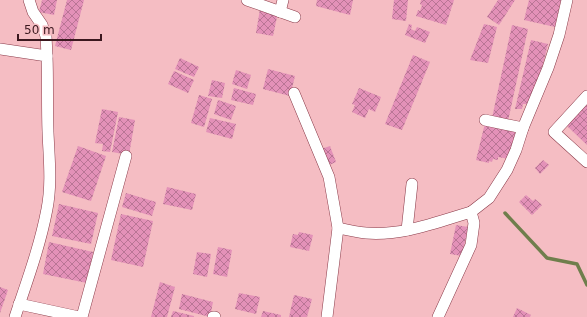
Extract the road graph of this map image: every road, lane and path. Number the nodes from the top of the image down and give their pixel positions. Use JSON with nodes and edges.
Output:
{"nodes":[{"id":1,"x":29,"y":0,"type":"edge"},
{"id":2,"x":247,"y":0,"type":"edge"},
{"id":3,"x":283,"y":0,"type":"edge"},
{"id":4,"x":567,"y":0,"type":"edge"},
{"id":5,"x":280,"y":12,"type":"junction"},
{"id":6,"x":294,"y":17,"type":"dead end"},
{"id":7,"x":0,"y":49,"type":"edge"},
{"id":8,"x":47,"y":56,"type":"junction"},
{"id":9,"x":294,"y":93,"type":"dead end"},
{"id":10,"x":587,"y":96,"type":"edge"},
{"id":11,"x":485,"y":120,"type":"dead end"},
{"id":12,"x":523,"y":128,"type":"junction"},
{"id":13,"x":126,"y":156,"type":"dead end"},
{"id":14,"x":587,"y":162,"type":"edge"},
{"id":15,"x":412,"y":184,"type":"dead end"},
{"id":16,"x":472,"y":212,"type":"junction"},
{"id":17,"x":338,"y":228,"type":"junction"},
{"id":18,"x":407,"y":230,"type":"junction"},
{"id":19,"x":19,"y":304,"type":"junction"},
{"id":20,"x":15,"y":317,"type":"edge"},
{"id":21,"x":79,"y":317,"type":"edge"},
{"id":22,"x":82,"y":317,"type":"edge"},
{"id":23,"x":327,"y":317,"type":"edge"},
{"id":24,"x":438,"y":317,"type":"edge"}],
"edges":[{"from":1,"to":8,"type":"street"},
{"from":2,"to":5,"type":"street"},
{"from":3,"to":5,"type":"street"},
{"from":4,"to":12,"type":"street"},
{"from":5,"to":6,"type":"street"},
{"from":7,"to":8,"type":"street"},
{"from":8,"to":19,"type":"street"},
{"from":9,"to":17,"type":"street"},
{"from":10,"to":14,"type":"street"},
{"from":11,"to":12,"type":"street"},
{"from":12,"to":16,"type":"street"},
{"from":13,"to":22,"type":"street"},
{"from":15,"to":18,"type":"street"},
{"from":16,"to":18,"type":"street"},
{"from":16,"to":24,"type":"street"},
{"from":17,"to":18,"type":"street"},
{"from":17,"to":23,"type":"street"},
{"from":19,"to":20,"type":"street"},
{"from":19,"to":21,"type":"street"}]}
